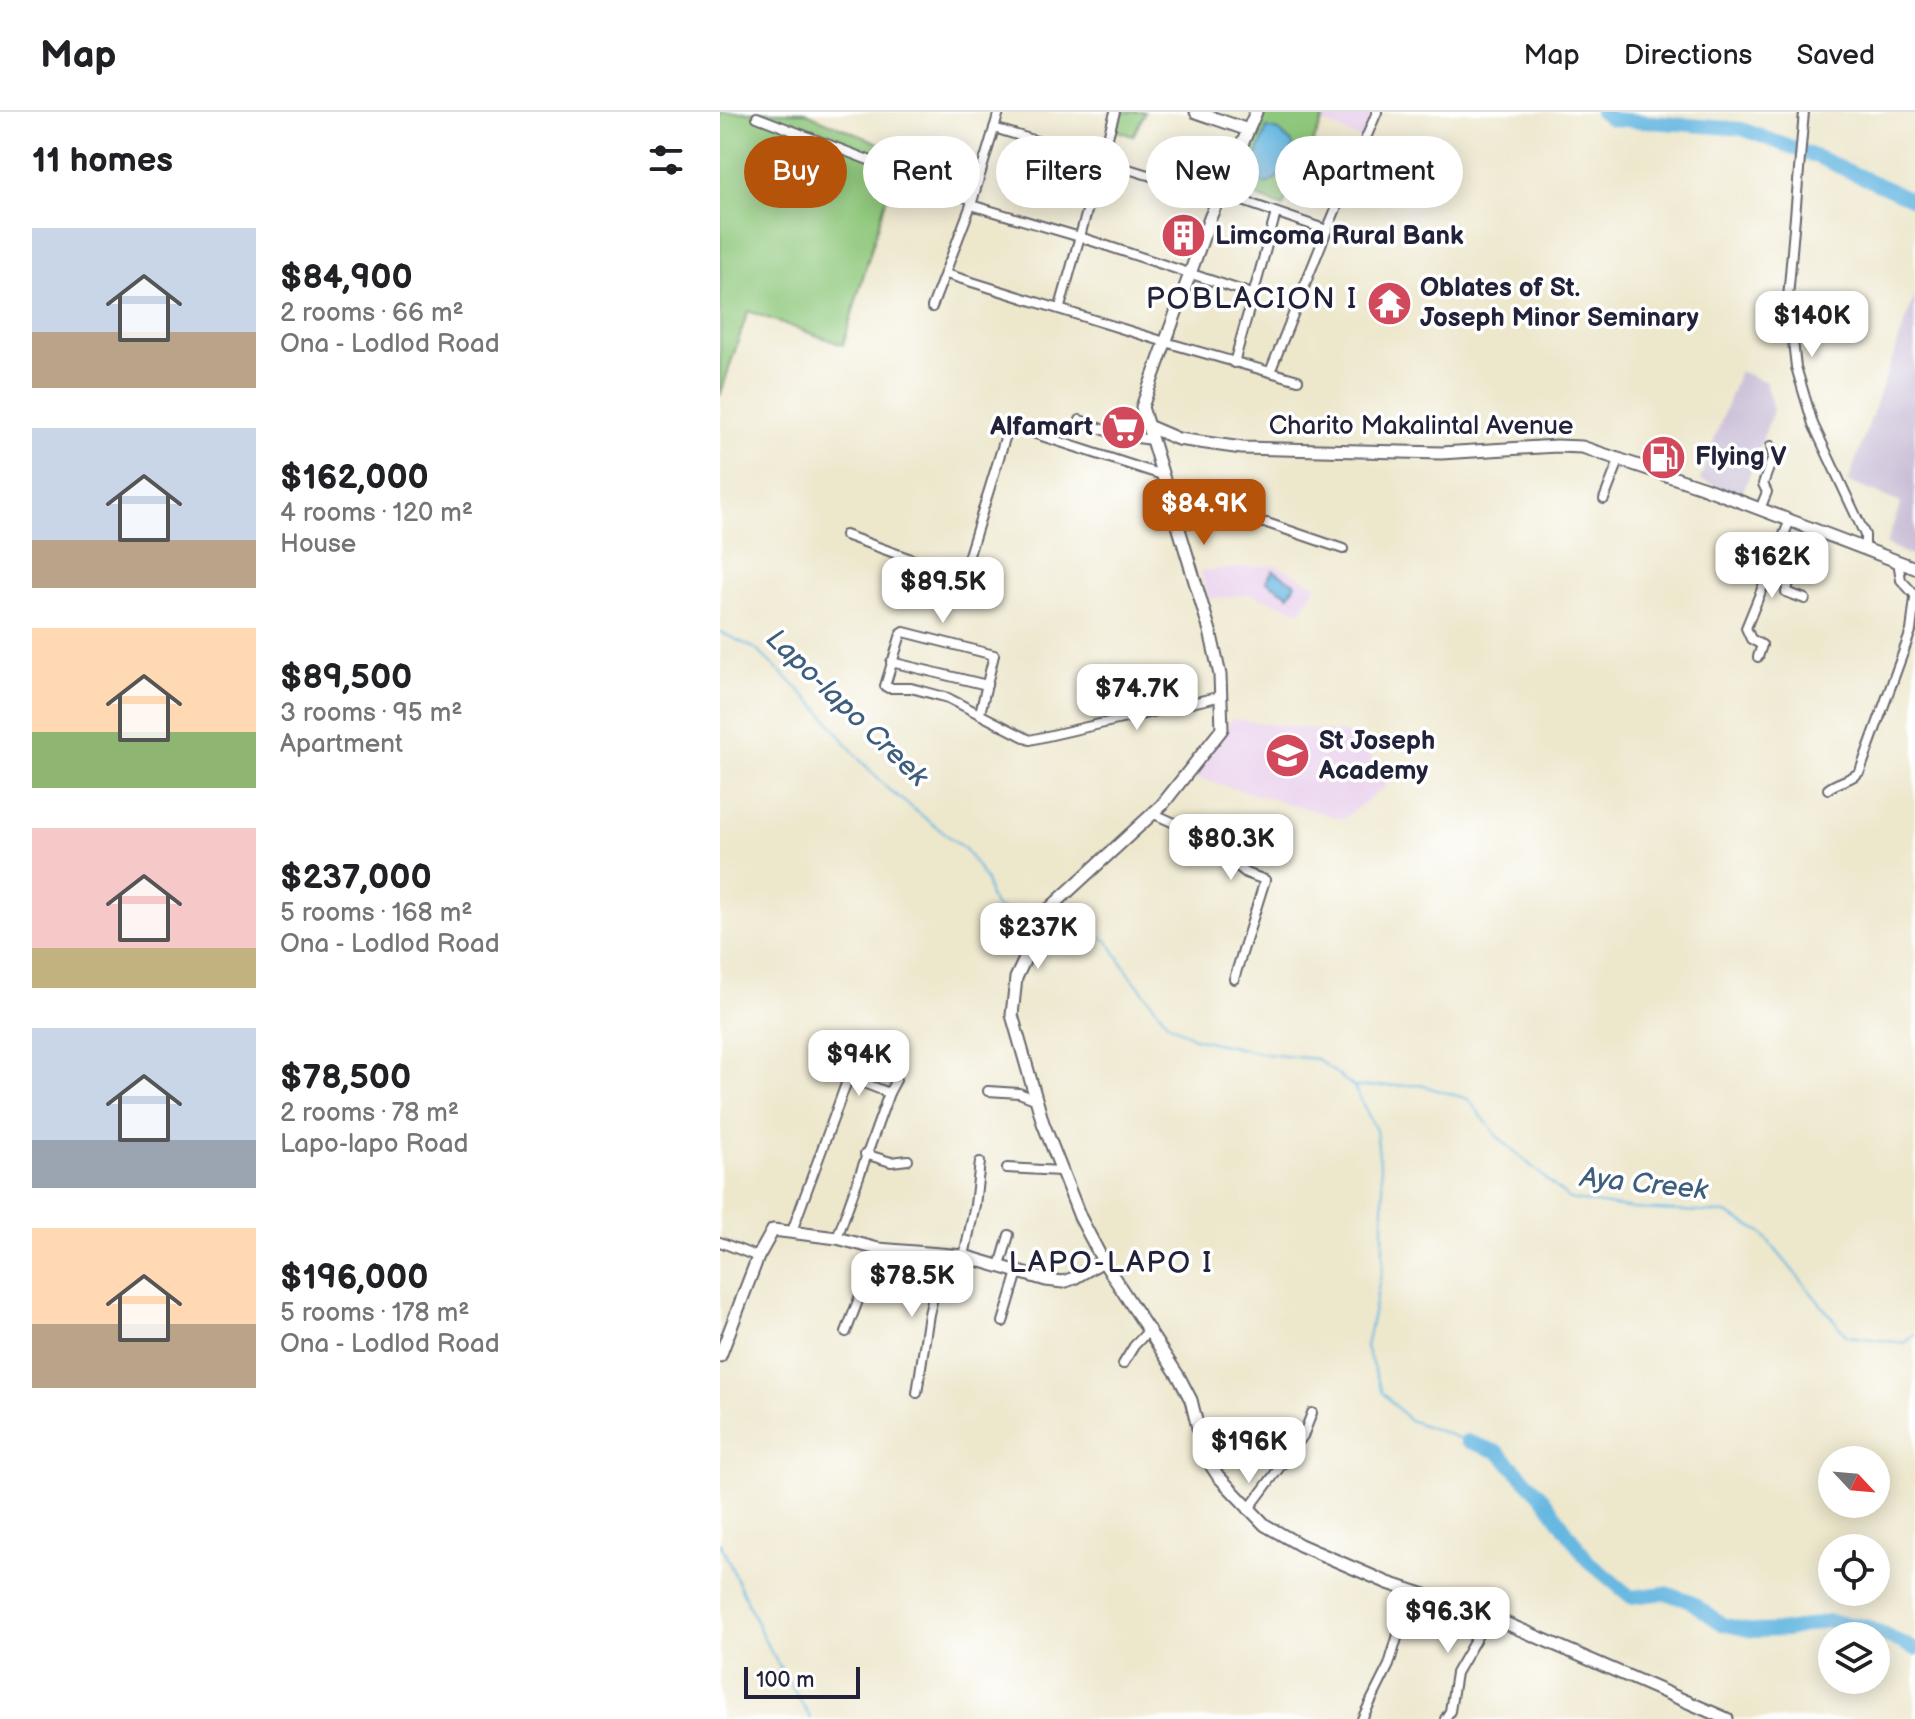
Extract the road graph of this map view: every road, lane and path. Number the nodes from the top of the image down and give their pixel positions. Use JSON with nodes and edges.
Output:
{"nodes":[{"id":1,"x":999,"y":112,"type":"edge"},
{"id":2,"x":1115,"y":112,"type":"edge"},
{"id":3,"x":1196,"y":112,"type":"edge"},
{"id":4,"x":1256,"y":112,"type":"edge"},
{"id":5,"x":1377,"y":112,"type":"edge"},
{"id":6,"x":1804,"y":112,"type":"edge"},
{"id":7,"x":757,"y":117,"type":"dead end"},
{"id":8,"x":994,"y":128,"type":"junction"},
{"id":9,"x":1248,"y":130,"type":"junction"},
{"id":10,"x":1021,"y":136,"type":"edge"},
{"id":11,"x":1108,"y":136,"type":"edge"},
{"id":12,"x":1245,"y":136,"type":"edge"},
{"id":13,"x":863,"y":159,"type":"edge"},
{"id":14,"x":980,"y":175,"type":"edge"},
{"id":15,"x":980,"y":205,"type":"edge"},
{"id":16,"x":1259,"y":207,"type":"edge"},
{"id":17,"x":970,"y":208,"type":"edge"},
{"id":18,"x":1088,"y":208,"type":"edge"},
{"id":19,"x":1216,"y":208,"type":"edge"},
{"id":20,"x":1276,"y":213,"type":"junction"},
{"id":21,"x":1327,"y":230,"type":"junction"},
{"id":22,"x":1080,"y":237,"type":"junction"},
{"id":23,"x":946,"y":274,"type":"junction"},
{"id":24,"x":1189,"y":274,"type":"junction"},
{"id":25,"x":1255,"y":295,"type":"junction"},
{"id":26,"x":932,"y":307,"type":"dead end"},
{"id":27,"x":1060,"y":307,"type":"junction"},
{"id":28,"x":1165,"y":342,"type":"junction"},
{"id":29,"x":1235,"y":363,"type":"junction"},
{"id":30,"x":1270,"y":372,"type":"junction"},
{"id":31,"x":1298,"y":380,"type":"dead end"},
{"id":32,"x":1080,"y":420,"type":"dead end"},
{"id":33,"x":1151,"y":433,"type":"junction"},
{"id":34,"x":1771,"y":446,"type":"dead end"},
{"id":35,"x":1620,"y":458,"type":"junction"},
{"id":36,"x":1162,"y":475,"type":"junction"},
{"id":37,"x":1604,"y":499,"type":"dead end"},
{"id":38,"x":1760,"y":509,"type":"junction"},
{"id":39,"x":1790,"y":520,"type":"junction"},
{"id":40,"x":1179,"y":523,"type":"junction"},
{"id":41,"x":845,"y":535,"type":"dead end"},
{"id":42,"x":1343,"y":549,"type":"dead end"},
{"id":43,"x":1865,"y":550,"type":"junction"},
{"id":44,"x":1774,"y":559,"type":"junction"},
{"id":45,"x":1898,"y":561,"type":"junction"},
{"id":46,"x":1915,"y":568,"type":"edge"},
{"id":47,"x":1915,"y":596,"type":"edge"},
{"id":48,"x":1805,"y":599,"type":"dead end"},
{"id":49,"x":1913,"y":632,"type":"edge"},
{"id":50,"x":1758,"y":657,"type":"dead end"},
{"id":51,"x":891,"y":662,"type":"junction"},
{"id":52,"x":987,"y":685,"type":"junction"},
{"id":53,"x":1222,"y":696,"type":"junction"},
{"id":54,"x":980,"y":713,"type":"junction"},
{"id":55,"x":1828,"y":789,"type":"dead end"},
{"id":56,"x":1152,"y":813,"type":"junction"},
{"id":57,"x":1234,"y":979,"type":"dead end"},
{"id":58,"x":896,"y":1080,"type":"dead end"},
{"id":59,"x":988,"y":1091,"type":"dead end"},
{"id":60,"x":889,"y":1093,"type":"junction"},
{"id":61,"x":1037,"y":1100,"type":"junction"},
{"id":62,"x":865,"y":1154,"type":"junction"},
{"id":63,"x":908,"y":1160,"type":"dead end"},
{"id":64,"x":980,"y":1162,"type":"dead end"},
{"id":65,"x":1007,"y":1168,"type":"dead end"},
{"id":66,"x":1060,"y":1171,"type":"junction"},
{"id":67,"x":792,"y":1231,"type":"junction"},
{"id":68,"x":1009,"y":1235,"type":"dead end"},
{"id":69,"x":837,"y":1238,"type":"junction"},
{"id":70,"x":720,"y":1242,"type":"edge"},
{"id":71,"x":878,"y":1249,"type":"junction"},
{"id":72,"x":944,"y":1253,"type":"junction"},
{"id":73,"x":964,"y":1256,"type":"junction"},
{"id":74,"x":758,"y":1257,"type":"junction"},
{"id":75,"x":1103,"y":1261,"type":"junction"},
{"id":76,"x":1000,"y":1266,"type":"junction"},
{"id":77,"x":1018,"y":1272,"type":"junction"},
{"id":78,"x":1003,"y":1322,"type":"dead end"},
{"id":79,"x":1150,"y":1329,"type":"junction"},
{"id":80,"x":846,"y":1332,"type":"dead end"},
{"id":81,"x":720,"y":1356,"type":"edge"},
{"id":82,"x":1123,"y":1364,"type":"dead end"},
{"id":83,"x":917,"y":1393,"type":"dead end"},
{"id":84,"x":1312,"y":1413,"type":"dead end"},
{"id":85,"x":1248,"y":1510,"type":"junction"},
{"id":86,"x":1411,"y":1591,"type":"junction"},
{"id":87,"x":1489,"y":1616,"type":"junction"},
{"id":88,"x":1701,"y":1714,"type":"edge"},
{"id":89,"x":1362,"y":1719,"type":"edge"},
{"id":90,"x":1445,"y":1719,"type":"edge"},
{"id":91,"x":1727,"y":1719,"type":"edge"}],
"edges":[{"from":1,"to":8,"type":"street"},
{"from":2,"to":11,"type":"street"},
{"from":3,"to":9,"type":"main road"},
{"from":4,"to":9,"type":"main road"},
{"from":5,"to":21,"type":"street"},
{"from":6,"to":43,"type":"street"},
{"from":7,"to":13,"type":"street"},
{"from":8,"to":10,"type":"street"},
{"from":8,"to":14,"type":"street"},
{"from":9,"to":12,"type":"main road"},
{"from":15,"to":22,"type":"street"},
{"from":16,"to":20,"type":"street"},
{"from":17,"to":23,"type":"street"},
{"from":18,"to":22,"type":"street"},
{"from":19,"to":24,"type":"main road"},
{"from":20,"to":21,"type":"street"},
{"from":20,"to":25,"type":"street"},
{"from":21,"to":30,"type":"street"},
{"from":22,"to":24,"type":"street"},
{"from":22,"to":27,"type":"street"},
{"from":23,"to":26,"type":"street"},
{"from":23,"to":27,"type":"street"},
{"from":24,"to":25,"type":"street"},
{"from":24,"to":28,"type":"main road"},
{"from":25,"to":29,"type":"street"},
{"from":27,"to":28,"type":"street"},
{"from":28,"to":29,"type":"street"},
{"from":28,"to":33,"type":"main road"},
{"from":29,"to":30,"type":"street"},
{"from":30,"to":31,"type":"street"},
{"from":32,"to":33,"type":"street"},
{"from":33,"to":35,"type":"main road","name":"Charito Makalintal Avenue"},
{"from":33,"to":36,"type":"main road"},
{"from":34,"to":38,"type":"street"},
{"from":35,"to":37,"type":"street"},
{"from":35,"to":38,"type":"main road","name":"Charito Makalintal Avenue"},
{"from":36,"to":40,"type":"main road"},
{"from":36,"to":41,"type":"street"},
{"from":38,"to":39,"type":"main road","name":"Charito Makalintal Avenue"},
{"from":39,"to":43,"type":"main road","name":"Charito Makalintal Avenue"},
{"from":39,"to":44,"type":"street"},
{"from":40,"to":42,"type":"street"},
{"from":40,"to":53,"type":"main road"},
{"from":43,"to":45,"type":"main road","name":"Charito Makalintal Avenue"},
{"from":44,"to":48,"type":"street"},
{"from":44,"to":50,"type":"street"},
{"from":45,"to":46,"type":"main road","name":"Charito Makalintal Avenue"},
{"from":45,"to":47,"type":"street"},
{"from":47,"to":49,"type":"street"},
{"from":49,"to":55,"type":"street"},
{"from":51,"to":52,"type":"street"},
{"from":51,"to":52,"type":"street"},
{"from":51,"to":54,"type":"street"},
{"from":52,"to":54,"type":"street"},
{"from":53,"to":54,"type":"street"},
{"from":53,"to":56,"type":"main road"},
{"from":56,"to":57,"type":"street"},
{"from":56,"to":61,"type":"main road"},
{"from":58,"to":60,"type":"street"},
{"from":59,"to":61,"type":"street"},
{"from":60,"to":62,"type":"street"},
{"from":60,"to":67,"type":"street"},
{"from":61,"to":66,"type":"main road"},
{"from":62,"to":63,"type":"street"},
{"from":62,"to":69,"type":"street"},
{"from":64,"to":73,"type":"street"},
{"from":65,"to":66,"type":"street"},
{"from":66,"to":75,"type":"main road"},
{"from":67,"to":69,"type":"main road"},
{"from":67,"to":74,"type":"main road"},
{"from":68,"to":76,"type":"street"},
{"from":69,"to":71,"type":"main road"},
{"from":70,"to":74,"type":"street"},
{"from":71,"to":72,"type":"main road"},
{"from":71,"to":80,"type":"street"},
{"from":72,"to":73,"type":"main road"},
{"from":72,"to":83,"type":"street"},
{"from":73,"to":76,"type":"main road"},
{"from":74,"to":81,"type":"main road"},
{"from":75,"to":77,"type":"main road"},
{"from":75,"to":79,"type":"main road"},
{"from":76,"to":77,"type":"main road"},
{"from":77,"to":78,"type":"street"},
{"from":79,"to":82,"type":"street"},
{"from":79,"to":85,"type":"main road"},
{"from":84,"to":85,"type":"street"},
{"from":85,"to":86,"type":"main road"},
{"from":86,"to":87,"type":"main road"},
{"from":86,"to":89,"type":"street"},
{"from":87,"to":88,"type":"main road"},
{"from":87,"to":90,"type":"street"},
{"from":88,"to":91,"type":"main road"}]}
